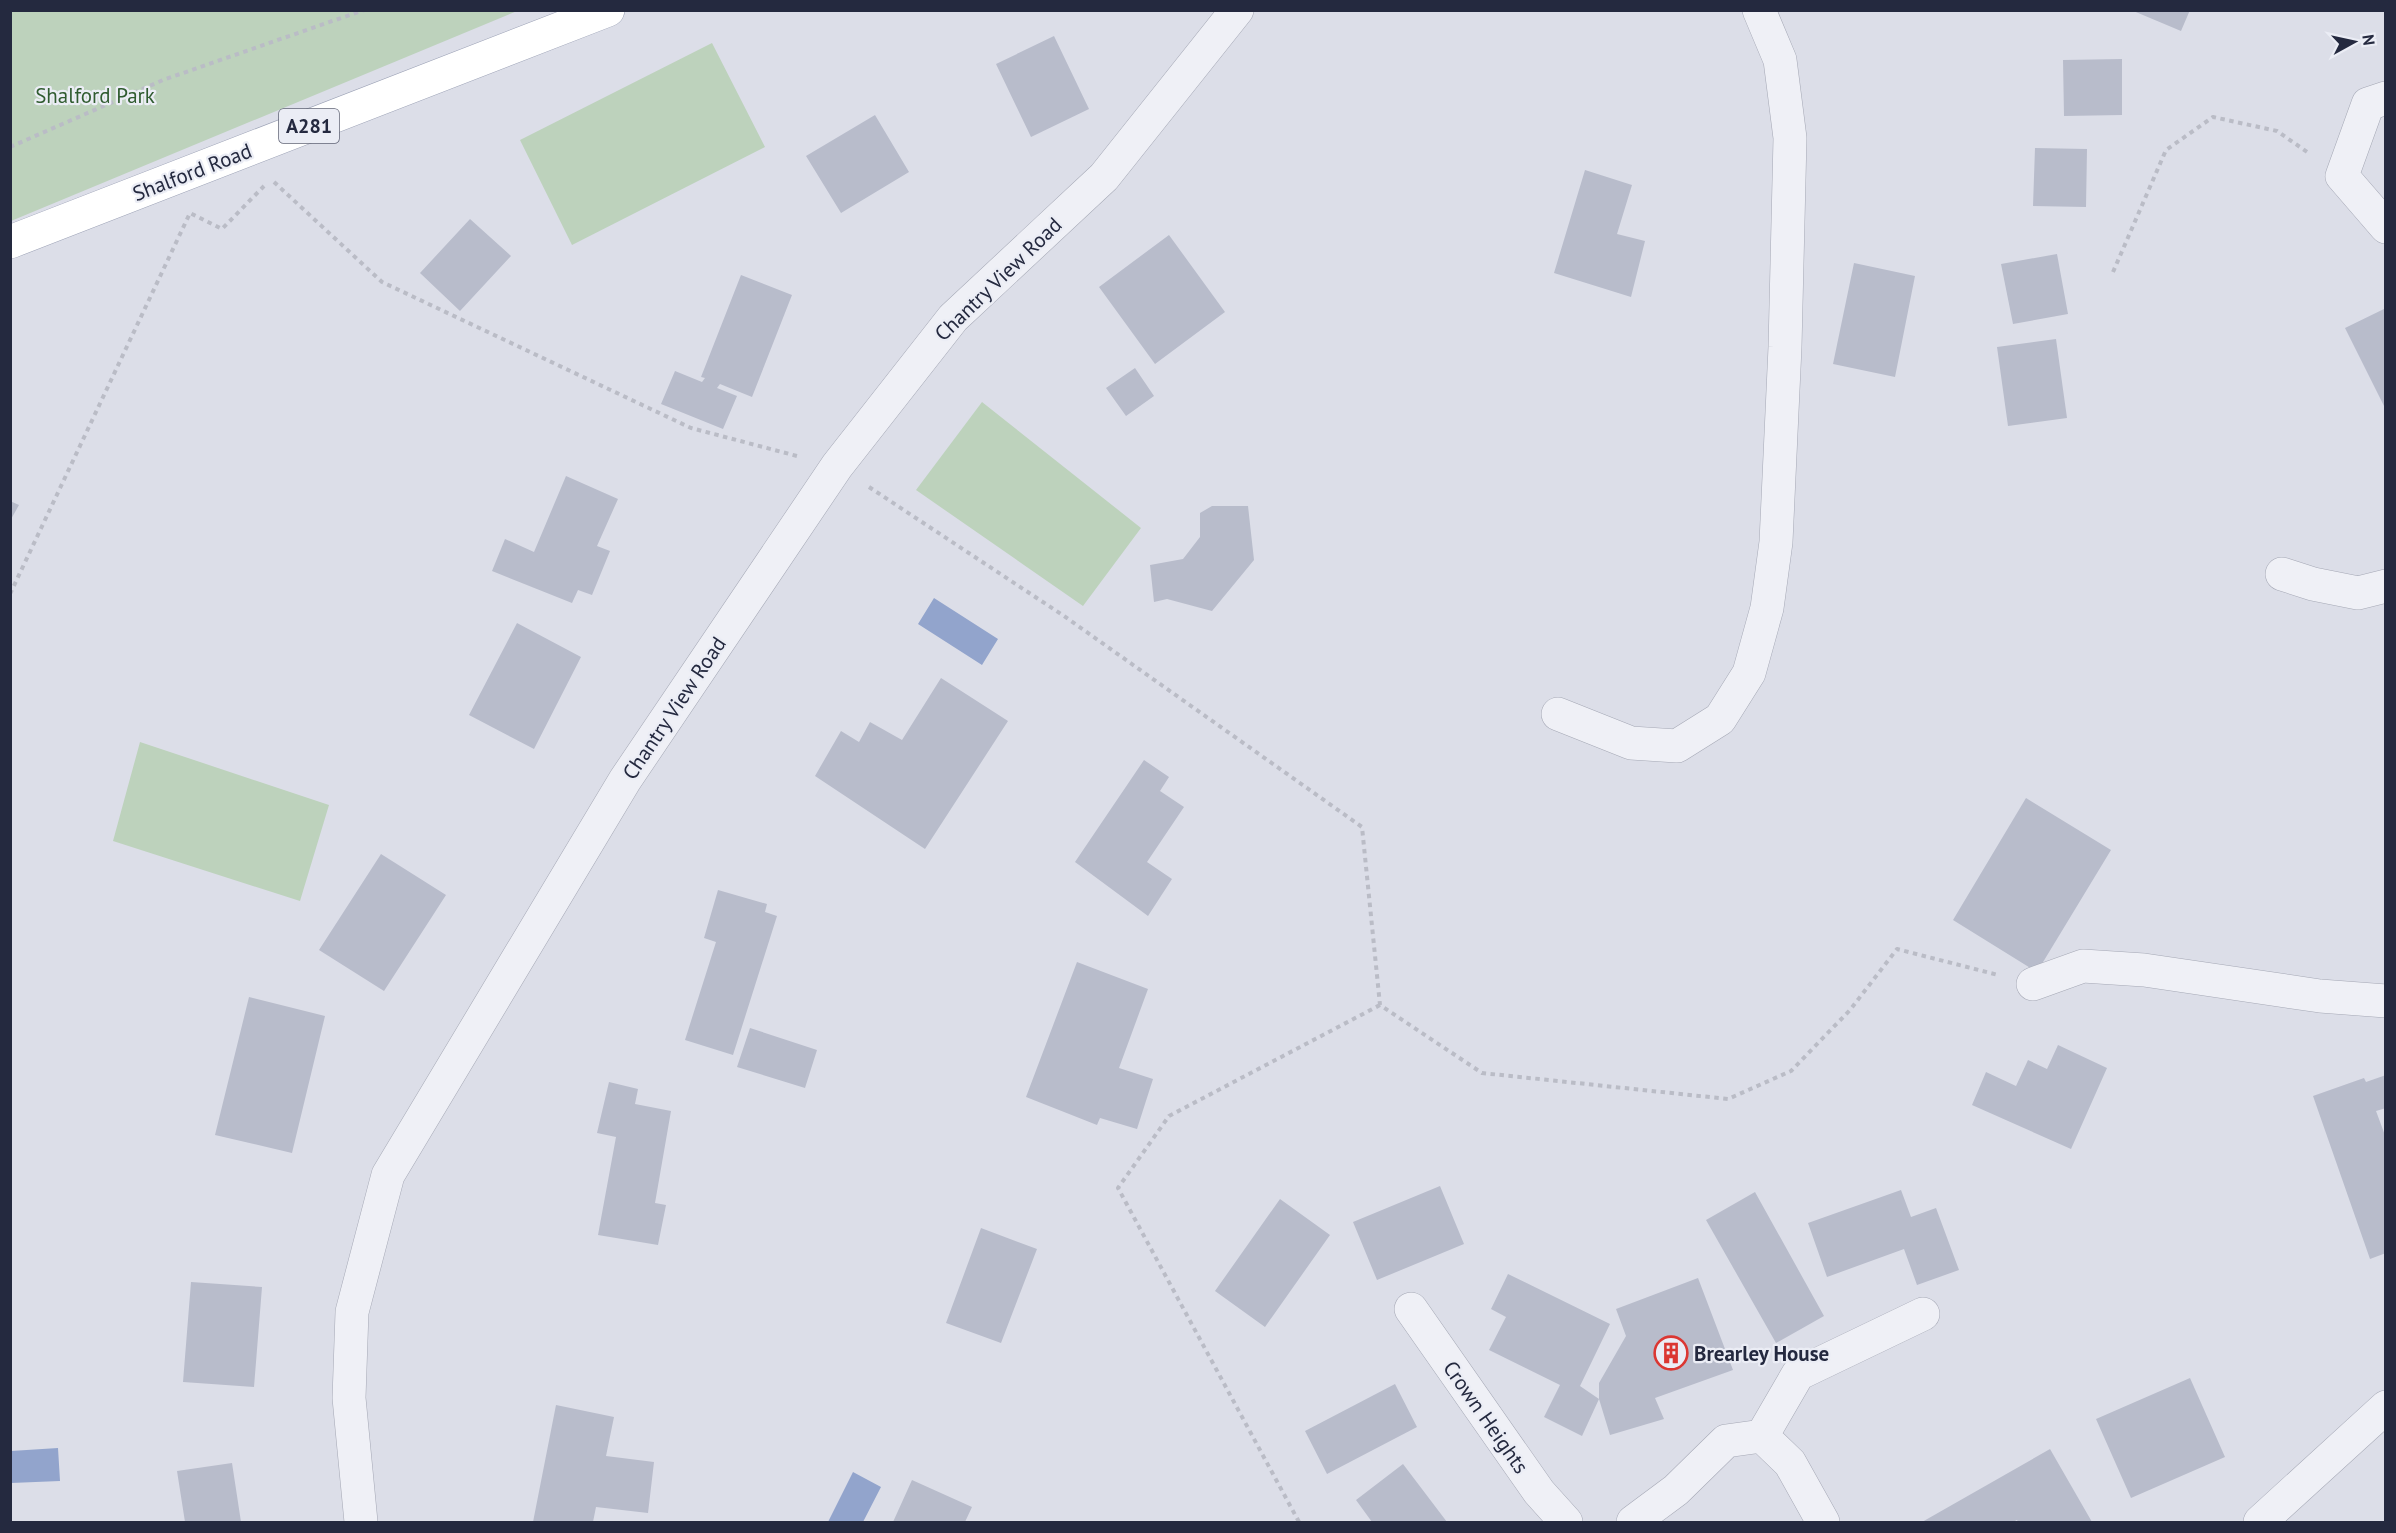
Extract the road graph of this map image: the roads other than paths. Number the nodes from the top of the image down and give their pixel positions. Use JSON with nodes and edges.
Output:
{"nodes":[{"id":1,"x":608,"y":10,"type":"edge"},
{"id":2,"x":1237,"y":10,"type":"edge"},
{"id":3,"x":1759,"y":10,"type":"edge"},
{"id":4,"x":2385,"y":98,"type":"edge"},
{"id":5,"x":2385,"y":227,"type":"edge"},
{"id":6,"x":10,"y":242,"type":"edge"},
{"id":7,"x":2282,"y":574,"type":"dead end"},
{"id":8,"x":2385,"y":586,"type":"edge"},
{"id":9,"x":1558,"y":714,"type":"dead end"},
{"id":10,"x":2033,"y":984,"type":"road end"},
{"id":11,"x":2385,"y":1000,"type":"edge"},
{"id":12,"x":1411,"y":1309,"type":"dead end"},
{"id":13,"x":1923,"y":1314,"type":"dead end"},
{"id":14,"x":2385,"y":1407,"type":"edge"},
{"id":15,"x":1761,"y":1436,"type":"junction"},
{"id":16,"x":361,"y":1522,"type":"edge"},
{"id":17,"x":1566,"y":1522,"type":"edge"},
{"id":18,"x":1633,"y":1522,"type":"edge"},
{"id":19,"x":1822,"y":1522,"type":"edge"},
{"id":20,"x":2260,"y":1522,"type":"edge"}],
"edges":[{"from":1,"to":6,"type":"main road","name":"Shalford Road","number":"A281"},
{"from":2,"to":16,"type":"street","name":"Chantry View Road"},
{"from":3,"to":9,"type":"street"},
{"from":4,"to":5,"type":"street"},
{"from":7,"to":8,"type":"street"},
{"from":10,"to":11,"type":"street"},
{"from":12,"to":17,"type":"street","name":"Crown Heights"},
{"from":13,"to":15,"type":"street"},
{"from":14,"to":20,"type":"street"},
{"from":15,"to":18,"type":"street"},
{"from":15,"to":19,"type":"street"}]}
